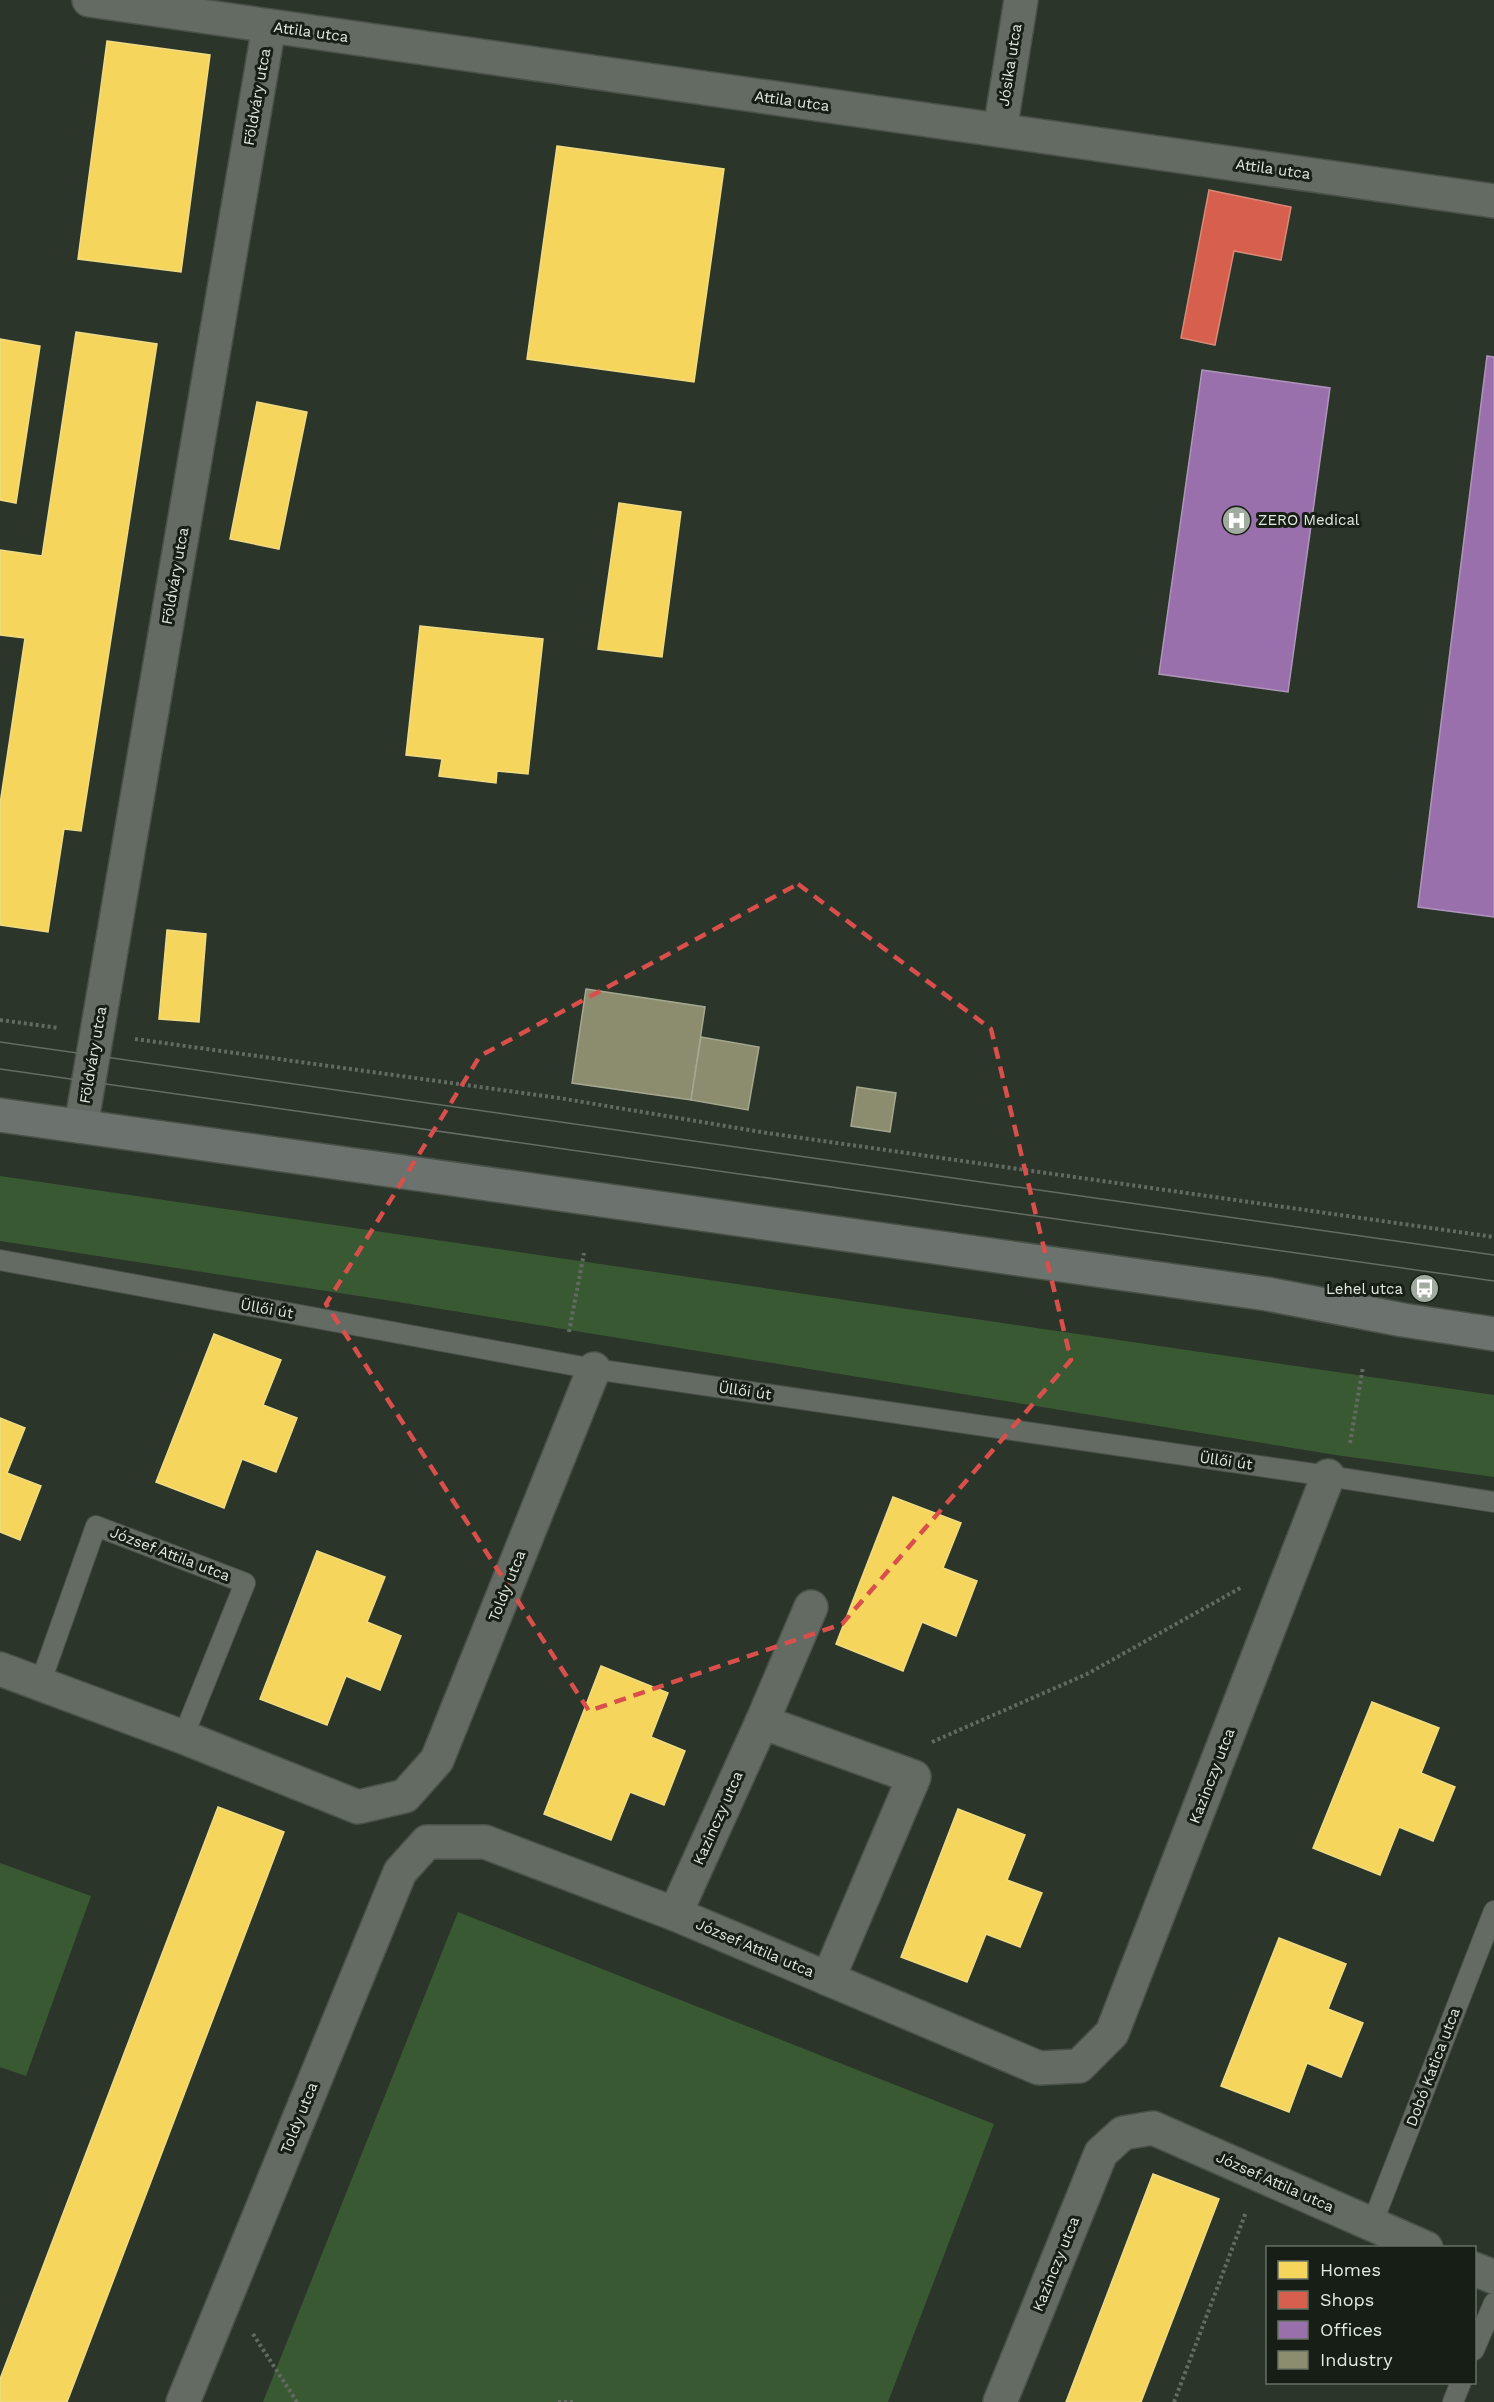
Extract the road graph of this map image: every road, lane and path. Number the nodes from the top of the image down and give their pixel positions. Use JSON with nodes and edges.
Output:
{"nodes":[{"id":1,"x":89,"y":0,"type":"edge"},
{"id":2,"x":1021,"y":0,"type":"edge"},
{"id":3,"x":269,"y":26,"type":"junction"},
{"id":4,"x":1000,"y":130,"type":"junction"},
{"id":5,"x":1494,"y":201,"type":"edge"},
{"id":6,"x":0,"y":1020,"type":"edge"},
{"id":7,"x":97,"y":1033,"type":"junction"},
{"id":8,"x":0,"y":1115,"type":"edge"},
{"id":9,"x":81,"y":1126,"type":"junction"},
{"id":10,"x":1494,"y":1237,"type":"edge"},
{"id":11,"x":584,"y":1253,"type":"dead end"},
{"id":12,"x":0,"y":1260,"type":"edge"},
{"id":13,"x":1494,"y":1334,"type":"edge"},
{"id":14,"x":563,"y":1362,"type":"junction"},
{"id":15,"x":1363,"y":1366,"type":"dead end"},
{"id":16,"x":594,"y":1368,"type":"junction"},
{"id":17,"x":1336,"y":1477,"type":"junction"},
{"id":18,"x":1494,"y":1503,"type":"edge"},
{"id":19,"x":1297,"y":1556,"type":"junction"},
{"id":20,"x":811,"y":1607,"type":"dead end"},
{"id":21,"x":0,"y":1669,"type":"edge"},
{"id":22,"x":40,"y":1684,"type":"junction"},
{"id":23,"x":762,"y":1722,"type":"junction"},
{"id":24,"x":183,"y":1737,"type":"junction"},
{"id":25,"x":881,"y":1764,"type":"junction"},
{"id":26,"x":427,"y":1842,"type":"joint"},
{"id":27,"x":1494,"y":1911,"type":"edge"},
{"id":28,"x":675,"y":1914,"type":"junction"},
{"id":29,"x":828,"y":1979,"type":"junction"},
{"id":30,"x":1079,"y":2066,"type":"joint"},
{"id":31,"x":1123,"y":2133,"type":"joint"},
{"id":32,"x":1259,"y":2175,"type":"junction"},
{"id":33,"x":1372,"y":2224,"type":"junction"},
{"id":34,"x":1424,"y":2246,"type":"edge"},
{"id":35,"x":1476,"y":2270,"type":"edge"},
{"id":36,"x":1494,"y":2277,"type":"edge"},
{"id":37,"x":227,"y":2294,"type":"junction"},
{"id":38,"x":1494,"y":2303,"type":"edge"},
{"id":39,"x":1476,"y":2345,"type":"edge"},
{"id":40,"x":1460,"y":2384,"type":"edge"},
{"id":41,"x":183,"y":2402,"type":"edge"},
{"id":42,"x":297,"y":2402,"type":"edge"},
{"id":43,"x":558,"y":2402,"type":"edge"},
{"id":44,"x":573,"y":2402,"type":"edge"},
{"id":45,"x":1000,"y":2402,"type":"edge"},
{"id":46,"x":1174,"y":2402,"type":"edge"},
{"id":47,"x":1453,"y":2402,"type":"edge"}],
"edges":[{"from":1,"to":3,"type":"street","name":"Attila utca"},
{"from":2,"to":4,"type":"street","name":"Jósika utca"},
{"from":3,"to":4,"type":"street","name":"Attila utca"},
{"from":3,"to":7,"type":"street","name":"Földváry utca"},
{"from":4,"to":5,"type":"street","name":"Attila utca"},
{"from":6,"to":7,"type":"path"},
{"from":7,"to":9,"type":"street","name":"Földváry utca"},
{"from":7,"to":10,"type":"path"},
{"from":8,"to":9,"type":"main road"},
{"from":9,"to":13,"type":"main road"},
{"from":11,"to":14,"type":"path"},
{"from":12,"to":14,"type":"lane","name":"Üllői út"},
{"from":14,"to":16,"type":"lane","name":"Üllői út"},
{"from":15,"to":17,"type":"path"},
{"from":16,"to":17,"type":"lane","name":"Üllői út"},
{"from":16,"to":24,"type":"street","name":"Toldy utca"},
{"from":17,"to":18,"type":"lane","name":"Üllői út"},
{"from":17,"to":19,"type":"street","name":"Kazinczy utca"},
{"from":19,"to":25,"type":"path"},
{"from":19,"to":30,"type":"street","name":"Kazinczy utca"},
{"from":20,"to":23,"type":"street","name":"Kazinczy utca"},
{"from":21,"to":22,"type":"street"},
{"from":22,"to":24,"type":"street"},
{"from":22,"to":24,"type":"lane","name":"József Attila utca"},
{"from":23,"to":25,"type":"street"},
{"from":23,"to":28,"type":"street","name":"Kazinczy utca"},
{"from":25,"to":29,"type":"street"},
{"from":26,"to":28,"type":"street","name":"József Attila utca"},
{"from":26,"to":37,"type":"street","name":"Toldy utca"},
{"from":27,"to":33,"type":"lane","name":"Dobó Katica utca"},
{"from":28,"to":29,"type":"street","name":"József Attila utca"},
{"from":29,"to":30,"type":"street","name":"József Attila utca"},
{"from":31,"to":32,"type":"street","name":"József Attila utca"},
{"from":31,"to":45,"type":"street","name":"Kazinczy utca"},
{"from":32,"to":33,"type":"street","name":"József Attila utca"},
{"from":32,"to":46,"type":"path"},
{"from":33,"to":34,"type":"street","name":"József Attila utca"},
{"from":35,"to":36,"type":"street"},
{"from":37,"to":41,"type":"street","name":"Toldy utca"},
{"from":37,"to":42,"type":"path"},
{"from":38,"to":39,"type":"lane"},
{"from":40,"to":47,"type":"lane"},
{"from":43,"to":44,"type":"path"}]}
